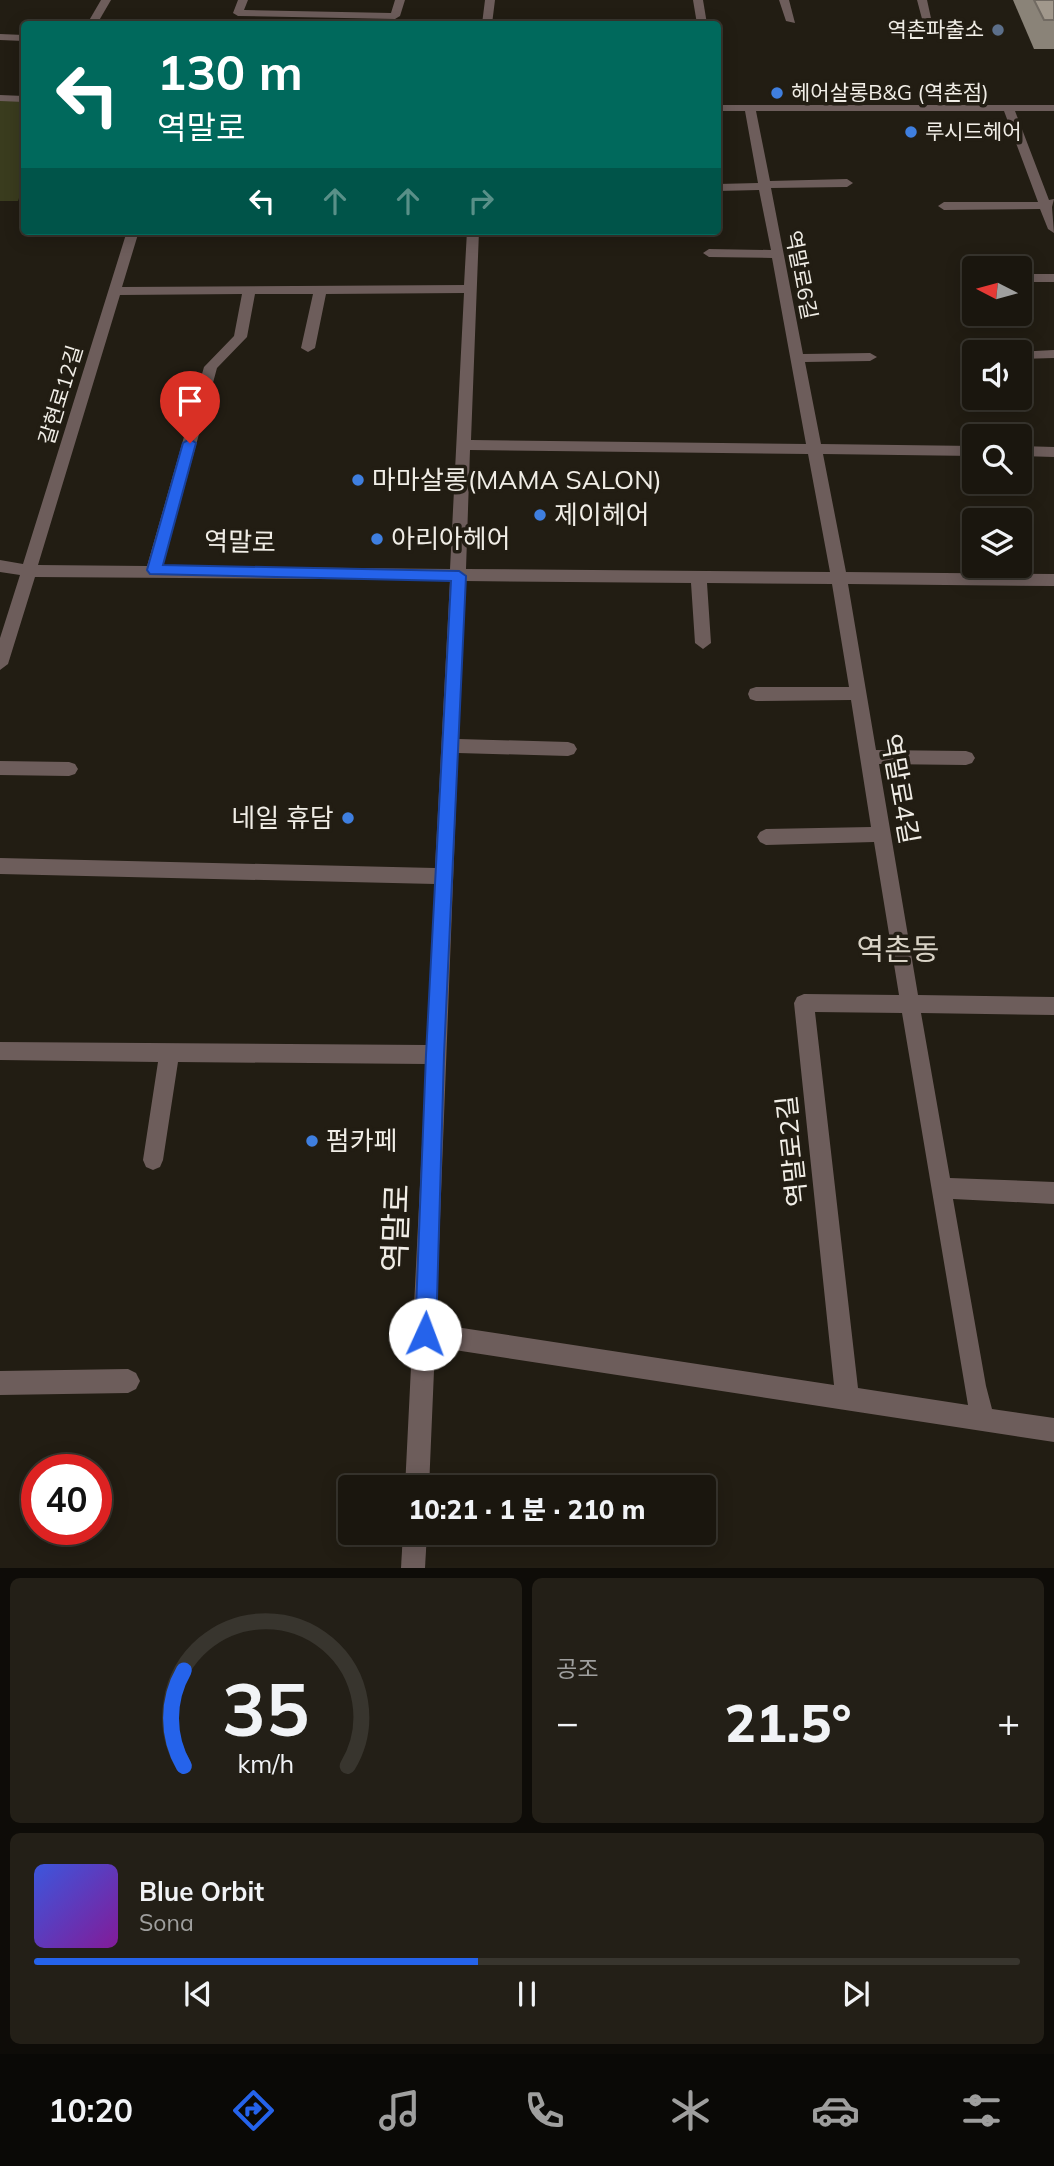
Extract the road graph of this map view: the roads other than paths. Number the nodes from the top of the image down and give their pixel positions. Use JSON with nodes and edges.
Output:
{"nodes":[{"id":1,"x":106,"y":0,"type":"edge"},
{"id":2,"x":243,"y":0,"type":"edge"},
{"id":3,"x":400,"y":0,"type":"edge"},
{"id":4,"x":490,"y":0,"type":"edge"},
{"id":5,"x":698,"y":0,"type":"edge"},
{"id":6,"x":784,"y":0,"type":"edge"},
{"id":7,"x":922,"y":0,"type":"edge"},
{"id":8,"x":94,"y":21,"type":"edge"},
{"id":9,"x":487,"y":21,"type":"edge"},
{"id":10,"x":702,"y":21,"type":"edge"},
{"id":11,"x":791,"y":21,"type":"dead end"},
{"id":12,"x":930,"y":30,"type":"dead end"},
{"id":13,"x":0,"y":37,"type":"edge"},
{"id":14,"x":21,"y":38,"type":"edge"},
{"id":15,"x":0,"y":98,"type":"edge"},
{"id":16,"x":21,"y":99,"type":"edge"},
{"id":17,"x":721,"y":108,"type":"edge"},
{"id":18,"x":750,"y":108,"type":"junction"},
{"id":19,"x":1008,"y":108,"type":"junction"},
{"id":20,"x":1054,"y":108,"type":"edge"},
{"id":21,"x":847,"y":183,"type":"dead end"},
{"id":22,"x":765,"y":185,"type":"junction"},
{"id":23,"x":721,"y":188,"type":"edge"},
{"id":24,"x":1049,"y":203,"type":"edge"},
{"id":25,"x":944,"y":206,"type":"dead end"},
{"id":26,"x":1054,"y":229,"type":"edge"},
{"id":27,"x":131,"y":235,"type":"edge"},
{"id":28,"x":473,"y":235,"type":"edge"},
{"id":29,"x":709,"y":253,"type":"dead end"},
{"id":30,"x":778,"y":254,"type":"junction"},
{"id":31,"x":1032,"y":278,"type":"edge"},
{"id":32,"x":1054,"y":278,"type":"edge"},
{"id":33,"x":249,"y":289,"type":"junction"},
{"id":34,"x":471,"y":289,"type":"junction"},
{"id":35,"x":320,"y":290,"type":"junction"},
{"id":36,"x":114,"y":291,"type":"junction"},
{"id":37,"x":308,"y":348,"type":"dead end"},
{"id":38,"x":1054,"y":354,"type":"edge"},
{"id":39,"x":1032,"y":355,"type":"edge"},
{"id":40,"x":870,"y":357,"type":"dead end"},
{"id":41,"x":797,"y":358,"type":"junction"},
{"id":42,"x":464,"y":445,"type":"junction"},
{"id":43,"x":814,"y":449,"type":"junction"},
{"id":44,"x":962,"y":451,"type":"edge"},
{"id":45,"x":1032,"y":451,"type":"edge"},
{"id":46,"x":1054,"y":452,"type":"edge"},
{"id":47,"x":0,"y":566,"type":"edge"},
{"id":48,"x":155,"y":570,"type":"junction"},
{"id":49,"x":30,"y":571,"type":"junction"},
{"id":50,"x":459,"y":576,"type":"junction"},
{"id":51,"x":699,"y":579,"type":"junction"},
{"id":52,"x":839,"y":579,"type":"junction"},
{"id":53,"x":1054,"y":580,"type":"edge"},
{"id":54,"x":703,"y":643,"type":"dead end"},
{"id":55,"x":0,"y":664,"type":"edge"},
{"id":56,"x":757,"y":694,"type":"dead end"},
{"id":57,"x":857,"y":694,"type":"junction"},
{"id":58,"x":450,"y":746,"type":"junction"},
{"id":59,"x":568,"y":749,"type":"dead end"},
{"id":60,"x":868,"y":757,"type":"junction"},
{"id":61,"x":966,"y":758,"type":"dead end"},
{"id":62,"x":0,"y":768,"type":"edge"},
{"id":63,"x":69,"y":769,"type":"dead end"},
{"id":64,"x":881,"y":834,"type":"junction"},
{"id":65,"x":766,"y":837,"type":"dead end"},
{"id":66,"x":0,"y":866,"type":"edge"},
{"id":67,"x":443,"y":876,"type":"junction"},
{"id":68,"x":1054,"y":1006,"type":"edge"},
{"id":69,"x":909,"y":1007,"type":"junction"},
{"id":70,"x":0,"y":1051,"type":"edge"},
{"id":71,"x":169,"y":1053,"type":"junction"},
{"id":72,"x":435,"y":1055,"type":"junction"},
{"id":73,"x":153,"y":1160,"type":"dead end"},
{"id":74,"x":940,"y":1188,"type":"junction"},
{"id":75,"x":1054,"y":1193,"type":"edge"},
{"id":76,"x":425,"y":1334,"type":"junction"},
{"id":77,"x":128,"y":1381,"type":"dead end"},
{"id":78,"x":0,"y":1383,"type":"edge"},
{"id":79,"x":847,"y":1398,"type":"junction"},
{"id":80,"x":983,"y":1419,"type":"junction"},
{"id":81,"x":1054,"y":1430,"type":"edge"},
{"id":82,"x":418,"y":1475,"type":"edge"},
{"id":83,"x":414,"y":1545,"type":"edge"},
{"id":84,"x":413,"y":1567,"type":"edge"}],
"edges":[{"from":1,"to":8,"type":"street"},
{"from":2,"to":3,"type":"street"},
{"from":4,"to":9,"type":"street"},
{"from":5,"to":10,"type":"street"},
{"from":6,"to":11,"type":"street"},
{"from":7,"to":12,"type":"street"},
{"from":13,"to":14,"type":"street"},
{"from":15,"to":16,"type":"street"},
{"from":17,"to":18,"type":"street"},
{"from":18,"to":19,"type":"street"},
{"from":18,"to":22,"type":"street","name":"역말로6길"},
{"from":19,"to":20,"type":"street"},
{"from":19,"to":24,"type":"street"},
{"from":21,"to":22,"type":"street"},
{"from":22,"to":23,"type":"street"},
{"from":22,"to":30,"type":"street","name":"역말로6길"},
{"from":24,"to":25,"type":"street"},
{"from":24,"to":26,"type":"street"},
{"from":27,"to":36,"type":"street","name":"갈현로12길"},
{"from":28,"to":34,"type":"street","name":"역말로"},
{"from":29,"to":30,"type":"street"},
{"from":30,"to":41,"type":"street","name":"역말로6길"},
{"from":31,"to":32,"type":"street"},
{"from":33,"to":35,"type":"street"},
{"from":33,"to":36,"type":"street"},
{"from":33,"to":48,"type":"street","name":"역말로"},
{"from":34,"to":35,"type":"street"},
{"from":34,"to":42,"type":"street","name":"역말로"},
{"from":35,"to":37,"type":"street"},
{"from":36,"to":49,"type":"street","name":"갈현로12길"},
{"from":38,"to":39,"type":"street"},
{"from":40,"to":41,"type":"street"},
{"from":41,"to":43,"type":"street","name":"역말로6길"},
{"from":42,"to":43,"type":"street"},
{"from":42,"to":50,"type":"street","name":"역말로"},
{"from":43,"to":44,"type":"street"},
{"from":43,"to":52,"type":"street","name":"역말로6길"},
{"from":45,"to":46,"type":"street"},
{"from":47,"to":49,"type":"street"},
{"from":48,"to":49,"type":"street"},
{"from":48,"to":50,"type":"street","name":"역말로"},
{"from":49,"to":55,"type":"street","name":"갈현로12길"},
{"from":50,"to":51,"type":"street"},
{"from":50,"to":58,"type":"street","name":"역말로"},
{"from":51,"to":52,"type":"street"},
{"from":51,"to":54,"type":"street"},
{"from":52,"to":53,"type":"street"},
{"from":52,"to":57,"type":"street","name":"역말로4길"},
{"from":56,"to":57,"type":"street"},
{"from":57,"to":60,"type":"street","name":"역말로4길"},
{"from":58,"to":59,"type":"street"},
{"from":58,"to":67,"type":"street","name":"역말로"},
{"from":60,"to":61,"type":"street"},
{"from":60,"to":64,"type":"street","name":"역말로4길"},
{"from":62,"to":63,"type":"street"},
{"from":64,"to":65,"type":"street"},
{"from":64,"to":69,"type":"street","name":"역말로4길"},
{"from":66,"to":67,"type":"street"},
{"from":67,"to":72,"type":"street","name":"역말로"},
{"from":68,"to":69,"type":"street","name":"역말로2길"},
{"from":69,"to":74,"type":"street"},
{"from":69,"to":79,"type":"street","name":"역말로2길"},
{"from":70,"to":71,"type":"street"},
{"from":71,"to":72,"type":"street"},
{"from":71,"to":73,"type":"street"},
{"from":72,"to":76,"type":"street","name":"역말로"},
{"from":74,"to":75,"type":"street"},
{"from":74,"to":80,"type":"street"},
{"from":76,"to":79,"type":"street"},
{"from":76,"to":82,"type":"street","name":"역말로"},
{"from":77,"to":78,"type":"street"},
{"from":79,"to":80,"type":"street"},
{"from":80,"to":81,"type":"street"},
{"from":83,"to":84,"type":"street"}]}
